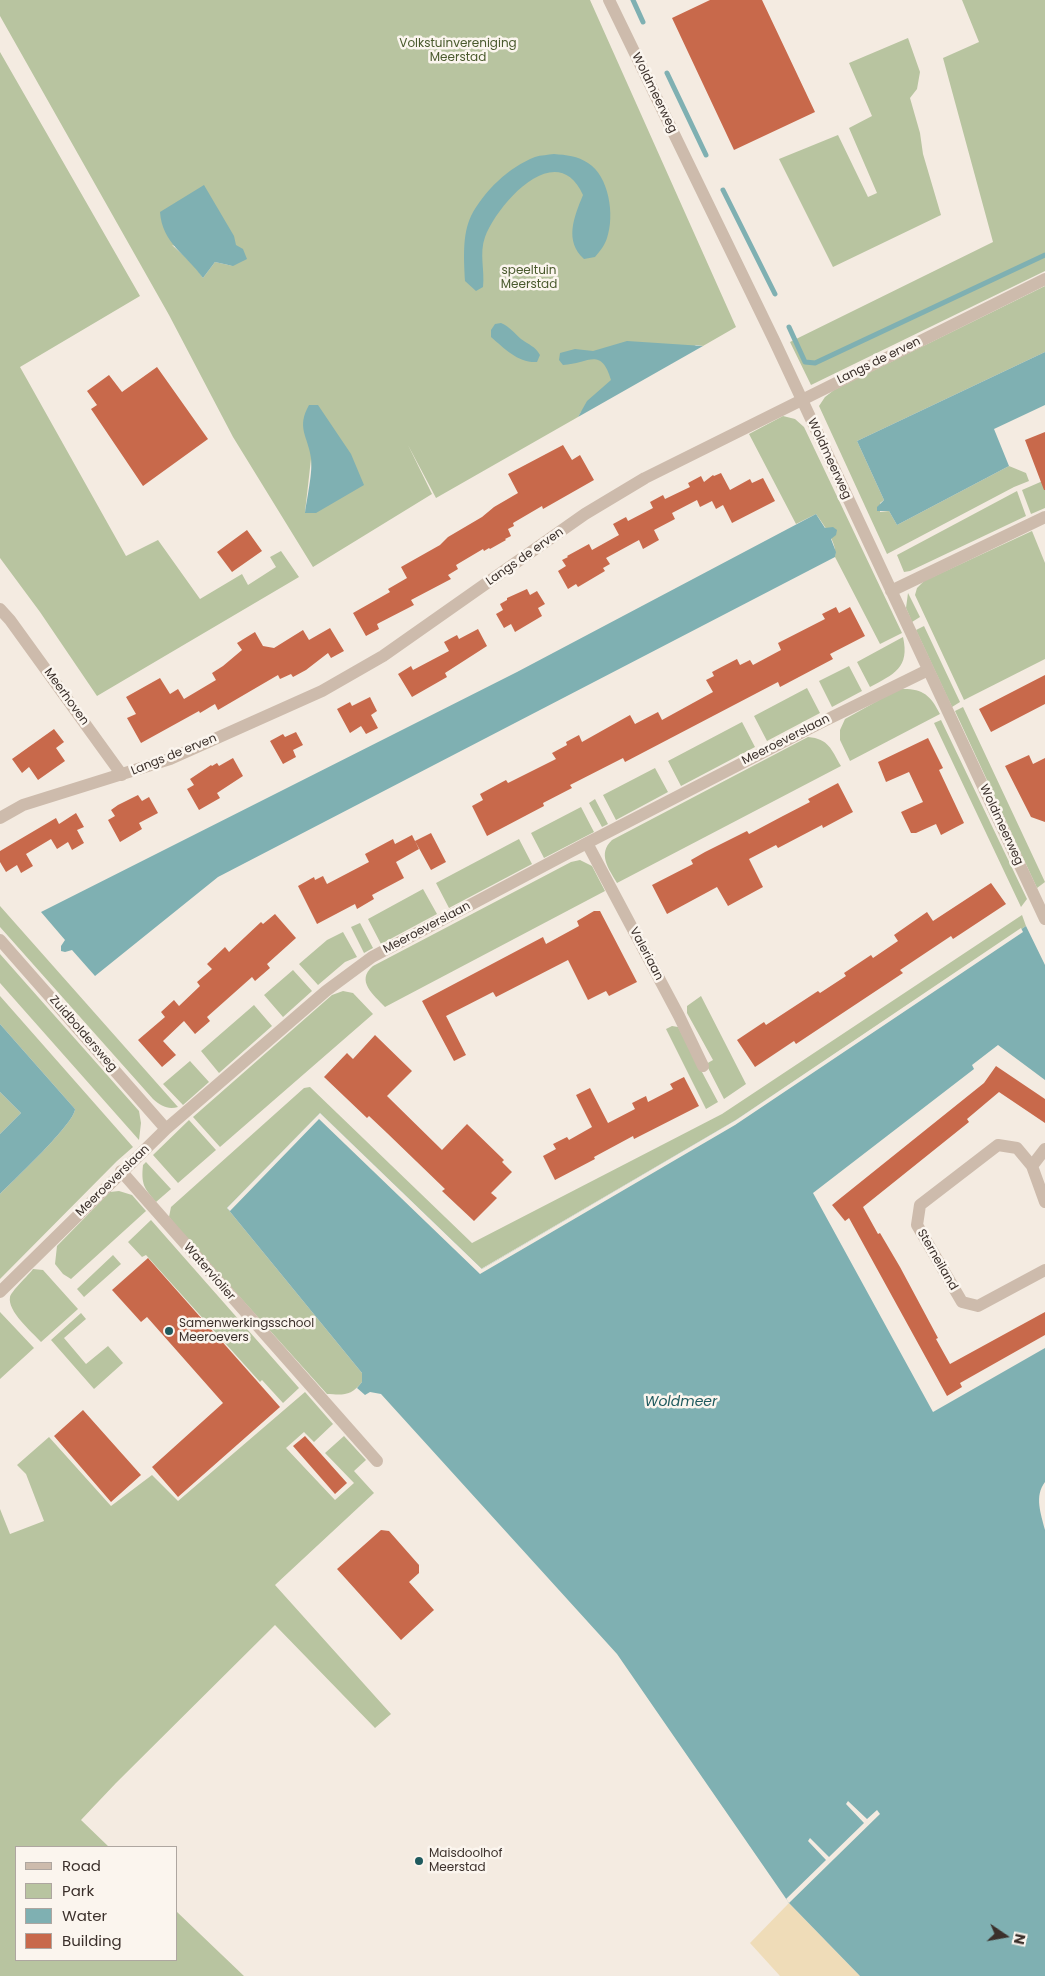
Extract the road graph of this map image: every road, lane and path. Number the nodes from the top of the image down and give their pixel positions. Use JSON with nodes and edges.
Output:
{"nodes":[{"id":1,"x":609,"y":0,"type":"edge"},
{"id":2,"x":1045,"y":279,"type":"edge"},
{"id":3,"x":802,"y":400,"type":"junction"},
{"id":4,"x":1045,"y":517,"type":"edge"},
{"id":5,"x":891,"y":591,"type":"junction"},
{"id":6,"x":0,"y":608,"type":"edge"},
{"id":7,"x":5,"y":624,"type":"edge"},
{"id":8,"x":928,"y":670,"type":"junction"},
{"id":9,"x":122,"y":775,"type":"junction"},
{"id":10,"x":0,"y":818,"type":"edge"},
{"id":11,"x":587,"y":843,"type":"junction"},
{"id":12,"x":1045,"y":919,"type":"edge"},
{"id":13,"x":0,"y":940,"type":"edge"},
{"id":14,"x":703,"y":1066,"type":"dead end"},
{"id":15,"x":166,"y":1129,"type":"junction"},
{"id":16,"x":1045,"y":1150,"type":"edge"},
{"id":17,"x":1032,"y":1166,"type":"junction"},
{"id":18,"x":121,"y":1172,"type":"junction"},
{"id":19,"x":1045,"y":1202,"type":"edge"},
{"id":20,"x":1045,"y":1270,"type":"edge"},
{"id":21,"x":0,"y":1292,"type":"edge"},
{"id":22,"x":377,"y":1461,"type":"dead end"}],
"edges":[{"from":1,"to":3,"type":"street","name":"Woldmeerweg"},
{"from":2,"to":3,"type":"street","name":"Langs de erven"},
{"from":3,"to":5,"type":"street","name":"Woldmeerweg"},
{"from":3,"to":9,"type":"street","name":"Langs de erven"},
{"from":4,"to":5,"type":"street"},
{"from":5,"to":8,"type":"street","name":"Woldmeerweg"},
{"from":6,"to":7,"type":"street","name":"Meerhoven"},
{"from":7,"to":9,"type":"street","name":"Meerhoven"},
{"from":8,"to":11,"type":"street","name":"Meeroeverslaan"},
{"from":8,"to":12,"type":"street","name":"Woldmeerweg"},
{"from":9,"to":10,"type":"street","name":"Langs de erven"},
{"from":11,"to":14,"type":"street","name":"Valeriaan"},
{"from":11,"to":15,"type":"street","name":"Meeroeverslaan"},
{"from":13,"to":15,"type":"street","name":"Zuidboldersweg"},
{"from":15,"to":18,"type":"street","name":"Meeroeverslaan"},
{"from":16,"to":17,"type":"street"},
{"from":17,"to":19,"type":"street","name":"Sterneiland"},
{"from":17,"to":20,"type":"street","name":"Sterneiland"},
{"from":18,"to":21,"type":"street","name":"Meeroeverslaan"},
{"from":18,"to":22,"type":"street","name":"Waterviolier"}]}
